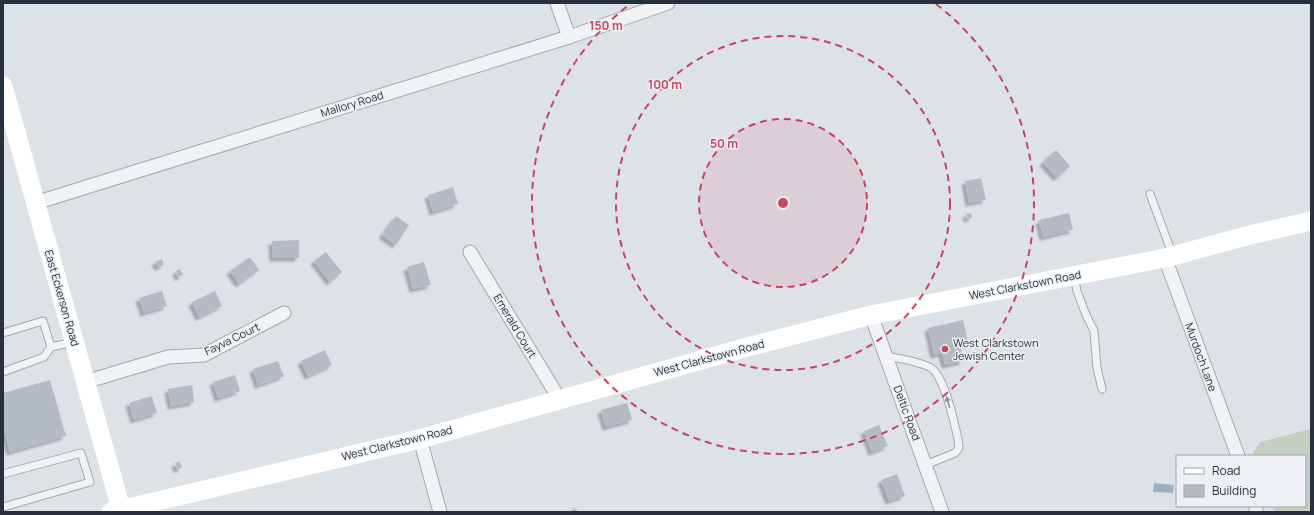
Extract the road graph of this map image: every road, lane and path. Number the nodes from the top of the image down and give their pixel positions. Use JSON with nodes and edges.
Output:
{"nodes":[{"id":1,"x":557,"y":3,"type":"edge"},
{"id":2,"x":668,"y":3,"type":"edge"},
{"id":3,"x":569,"y":36,"type":"junction"},
{"id":4,"x":3,"y":86,"type":"edge"},
{"id":5,"x":1150,"y":194,"type":"dead end"},
{"id":6,"x":35,"y":203,"type":"junction"},
{"id":7,"x":1311,"y":222,"type":"edge"},
{"id":8,"x":470,"y":252,"type":"dead end"},
{"id":9,"x":1169,"y":257,"type":"junction"},
{"id":10,"x":1074,"y":276,"type":"junction"},
{"id":11,"x":284,"y":313,"type":"dead end"},
{"id":12,"x":872,"y":315,"type":"junction"},
{"id":13,"x":3,"y":334,"type":"edge"},
{"id":14,"x":74,"y":342,"type":"junction"},
{"id":15,"x":51,"y":347,"type":"junction"},
{"id":16,"x":886,"y":356,"type":"junction"},
{"id":17,"x":3,"y":372,"type":"edge"},
{"id":18,"x":85,"y":382,"type":"junction"},
{"id":19,"x":1102,"y":390,"type":"dead end"},
{"id":20,"x":560,"y":400,"type":"junction"},
{"id":21,"x":420,"y":439,"type":"junction"},
{"id":22,"x":1238,"y":455,"type":"edge"},
{"id":23,"x":925,"y":465,"type":"junction"},
{"id":24,"x":3,"y":474,"type":"edge"},
{"id":25,"x":3,"y":507,"type":"edge"},
{"id":26,"x":116,"y":511,"type":"edge"},
{"id":27,"x":440,"y":512,"type":"edge"},
{"id":28,"x":942,"y":512,"type":"edge"}],
"edges":[{"from":1,"to":3,"type":"street"},
{"from":2,"to":3,"type":"street","name":"Mallory Road"},
{"from":3,"to":6,"type":"street","name":"Mallory Road"},
{"from":4,"to":6,"type":"street","name":"East Eckerson Road"},
{"from":5,"to":9,"type":"lane"},
{"from":6,"to":14,"type":"street","name":"East Eckerson Road"},
{"from":7,"to":9,"type":"street","name":"West Clarkstown Road"},
{"from":8,"to":20,"type":"street","name":"Emerald Court"},
{"from":9,"to":10,"type":"street","name":"West Clarkstown Road"},
{"from":9,"to":22,"type":"street","name":"Murdoch Lane"},
{"from":10,"to":12,"type":"street","name":"West Clarkstown Road"},
{"from":10,"to":19,"type":"lane"},
{"from":11,"to":18,"type":"street","name":"Fayva Court"},
{"from":12,"to":16,"type":"street","name":"Deltic Road"},
{"from":12,"to":20,"type":"street","name":"West Clarkstown Road"},
{"from":13,"to":15,"type":"lane"},
{"from":14,"to":15,"type":"lane"},
{"from":14,"to":18,"type":"street","name":"East Eckerson Road"},
{"from":15,"to":17,"type":"lane"},
{"from":16,"to":23,"type":"street","name":"Deltic Road"},
{"from":23,"to":16,"type":"lane","one_way":true},
{"from":18,"to":26,"type":"street","name":"East Eckerson Road"},
{"from":20,"to":21,"type":"street","name":"West Clarkstown Road"},
{"from":21,"to":26,"type":"street","name":"West Clarkstown Road"},
{"from":21,"to":27,"type":"street"},
{"from":23,"to":28,"type":"street","name":"Deltic Road"},
{"from":24,"to":25,"type":"lane"}]}
